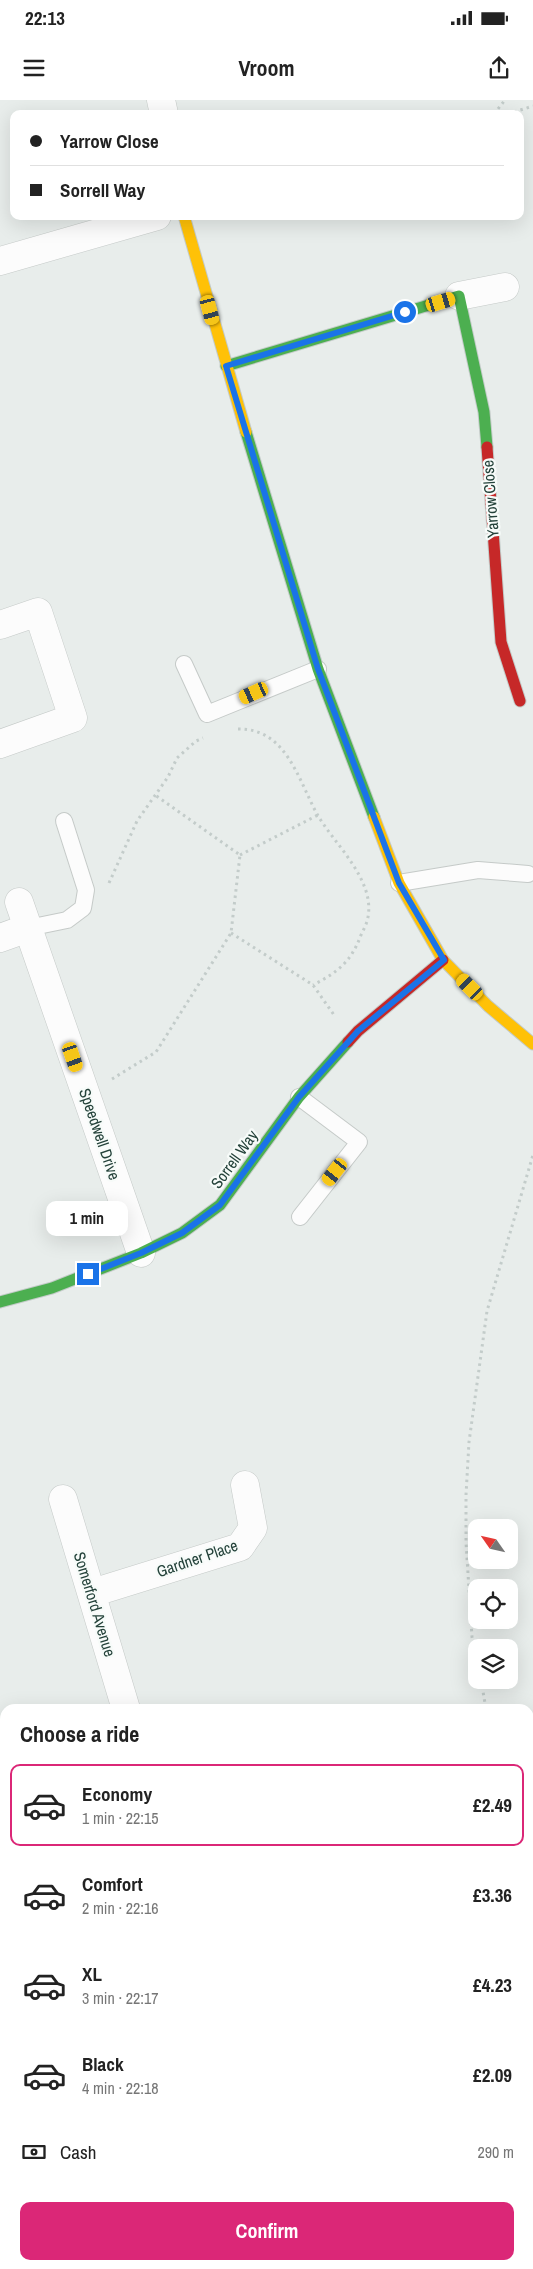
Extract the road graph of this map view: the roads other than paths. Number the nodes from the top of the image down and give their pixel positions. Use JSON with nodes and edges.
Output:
{"nodes":[{"id":1,"x":142,"y":220,"type":"edge"},
{"id":2,"x":185,"y":220,"type":"edge"},
{"id":3,"x":0,"y":261,"type":"edge"},
{"id":4,"x":505,"y":287,"type":"dead end"},
{"id":5,"x":459,"y":296,"type":"junction"},
{"id":6,"x":226,"y":366,"type":"junction"},
{"id":7,"x":0,"y":625,"type":"edge"},
{"id":8,"x":184,"y":664,"type":"dead end"},
{"id":9,"x":318,"y":669,"type":"junction"},
{"id":10,"x":520,"y":701,"type":"dead end"},
{"id":11,"x":0,"y":744,"type":"edge"},
{"id":12,"x":64,"y":821,"type":"dead end"},
{"id":13,"x":528,"y":874,"type":"dead end"},
{"id":14,"x":399,"y":883,"type":"junction"},
{"id":15,"x":19,"y":902,"type":"dead end"},
{"id":16,"x":28,"y":928,"type":"junction"},
{"id":17,"x":0,"y":938,"type":"edge"},
{"id":18,"x":444,"y":960,"type":"junction"},
{"id":19,"x":533,"y":1044,"type":"edge"},
{"id":20,"x":299,"y":1097,"type":"junction"},
{"id":21,"x":300,"y":1217,"type":"dead end"},
{"id":22,"x":141,"y":1253,"type":"junction"},
{"id":23,"x":0,"y":1302,"type":"edge"},
{"id":24,"x":245,"y":1485,"type":"dead end"},
{"id":25,"x":64,"y":1499,"type":"dead end"},
{"id":26,"x":92,"y":1593,"type":"junction"},
{"id":27,"x":125,"y":1704,"type":"edge"}],
"edges":[{"from":1,"to":3,"type":"street"},
{"from":2,"to":6,"type":"street"},
{"from":4,"to":5,"type":"street"},
{"from":5,"to":6,"type":"street"},
{"from":5,"to":10,"type":"street","name":"Yarrow Close"},
{"from":6,"to":9,"type":"street"},
{"from":7,"to":11,"type":"street"},
{"from":8,"to":9,"type":"lane"},
{"from":9,"to":14,"type":"street"},
{"from":12,"to":16,"type":"lane"},
{"from":13,"to":14,"type":"lane"},
{"from":14,"to":18,"type":"street"},
{"from":15,"to":16,"type":"street","name":"Speedwell Drive"},
{"from":16,"to":17,"type":"street"},
{"from":16,"to":22,"type":"street","name":"Speedwell Drive"},
{"from":18,"to":19,"type":"street"},
{"from":18,"to":20,"type":"street","name":"Sorrell Way"},
{"from":20,"to":21,"type":"lane"},
{"from":20,"to":22,"type":"street","name":"Sorrell Way"},
{"from":22,"to":23,"type":"street","name":"Sorrell Way"},
{"from":24,"to":26,"type":"street","name":"Gardner Place"},
{"from":25,"to":26,"type":"street","name":"Somerford Avenue"},
{"from":26,"to":27,"type":"street","name":"Somerford Avenue"}]}
